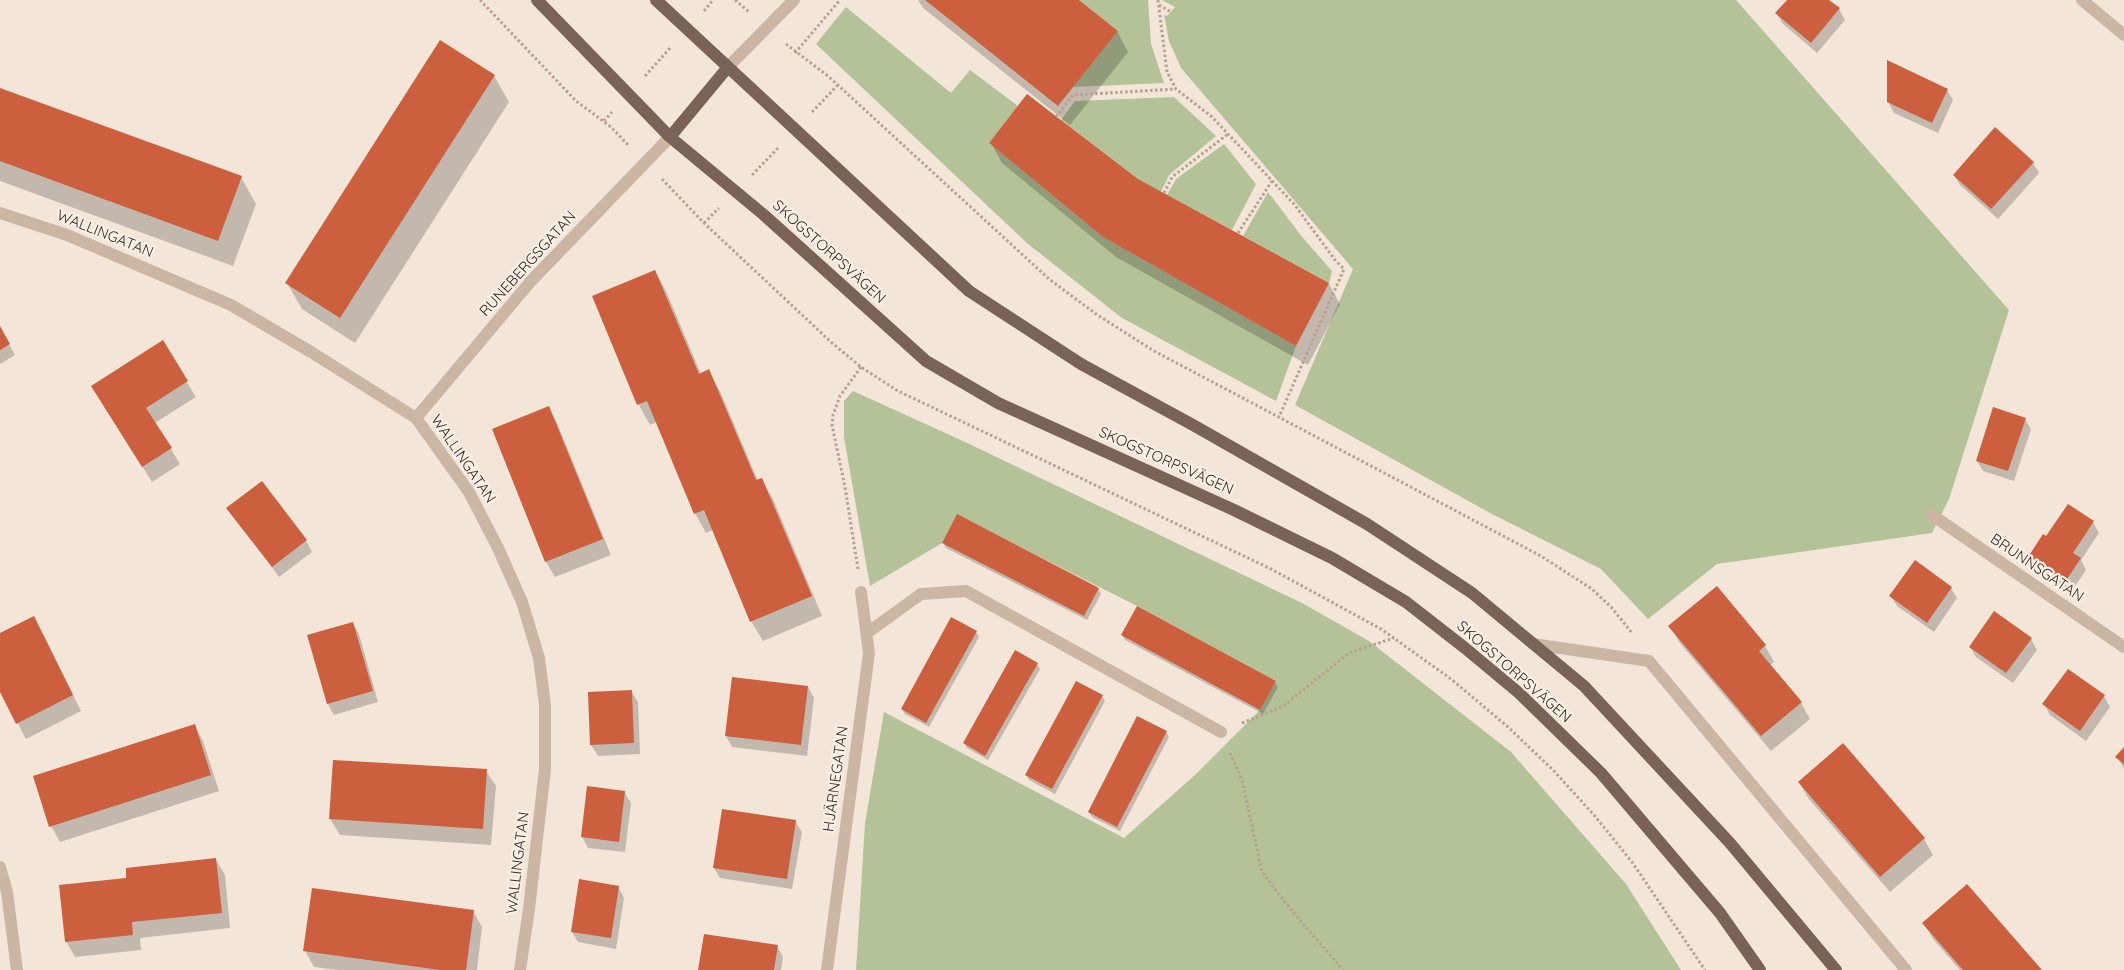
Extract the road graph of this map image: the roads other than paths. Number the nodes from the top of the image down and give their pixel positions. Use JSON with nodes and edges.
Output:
{"nodes":[{"id":1,"x":538,"y":0,"type":"edge"},
{"id":2,"x":656,"y":0,"type":"edge"},
{"id":3,"x":794,"y":0,"type":"edge"},
{"id":4,"x":2082,"y":0,"type":"edge"},
{"id":5,"x":2124,"y":34,"type":"edge"},
{"id":6,"x":728,"y":67,"type":"junction"},
{"id":7,"x":670,"y":137,"type":"junction"},
{"id":8,"x":0,"y":213,"type":"edge"},
{"id":9,"x":416,"y":418,"type":"junction"},
{"id":10,"x":1932,"y":516,"type":"dead end"},
{"id":11,"x":861,"y":592,"type":"road end"},
{"id":12,"x":867,"y":633,"type":"junction"},
{"id":13,"x":1533,"y":644,"type":"junction"},
{"id":14,"x":2124,"y":647,"type":"edge"},
{"id":15,"x":1221,"y":732,"type":"road end"},
{"id":16,"x":0,"y":866,"type":"edge"},
{"id":17,"x":4,"y":893,"type":"edge"},
{"id":18,"x":17,"y":970,"type":"edge"},
{"id":19,"x":520,"y":970,"type":"edge"},
{"id":20,"x":827,"y":970,"type":"edge"},
{"id":21,"x":1760,"y":970,"type":"edge"},
{"id":22,"x":1836,"y":970,"type":"edge"},
{"id":23,"x":1906,"y":970,"type":"edge"}],
"edges":[{"from":1,"to":7,"type":"main road","name":"SKOGSTORPSVÄGEN"},
{"from":2,"to":6,"type":"main road"},
{"from":3,"to":6,"type":"street"},
{"from":4,"to":5,"type":"street"},
{"from":6,"to":7,"type":"main road"},
{"from":6,"to":13,"type":"main road"},
{"from":7,"to":9,"type":"street","name":"RUNEBERGSGATAN"},
{"from":7,"to":21,"type":"main road","name":"SKOGSTORPSVÄGEN"},
{"from":8,"to":9,"type":"street","name":"WALLINGATAN"},
{"from":9,"to":19,"type":"street","name":"WALLINGATAN"},
{"from":10,"to":14,"type":"street","name":"BRUNNSGATAN"},
{"from":11,"to":12,"type":"street","name":"HJÄRNEGATAN"},
{"from":12,"to":15,"type":"street"},
{"from":12,"to":20,"type":"street","name":"HJÄRNEGATAN"},
{"from":13,"to":22,"type":"main road"},
{"from":13,"to":23,"type":"street"},
{"from":16,"to":17,"type":"street"},
{"from":17,"to":18,"type":"street"}]}
